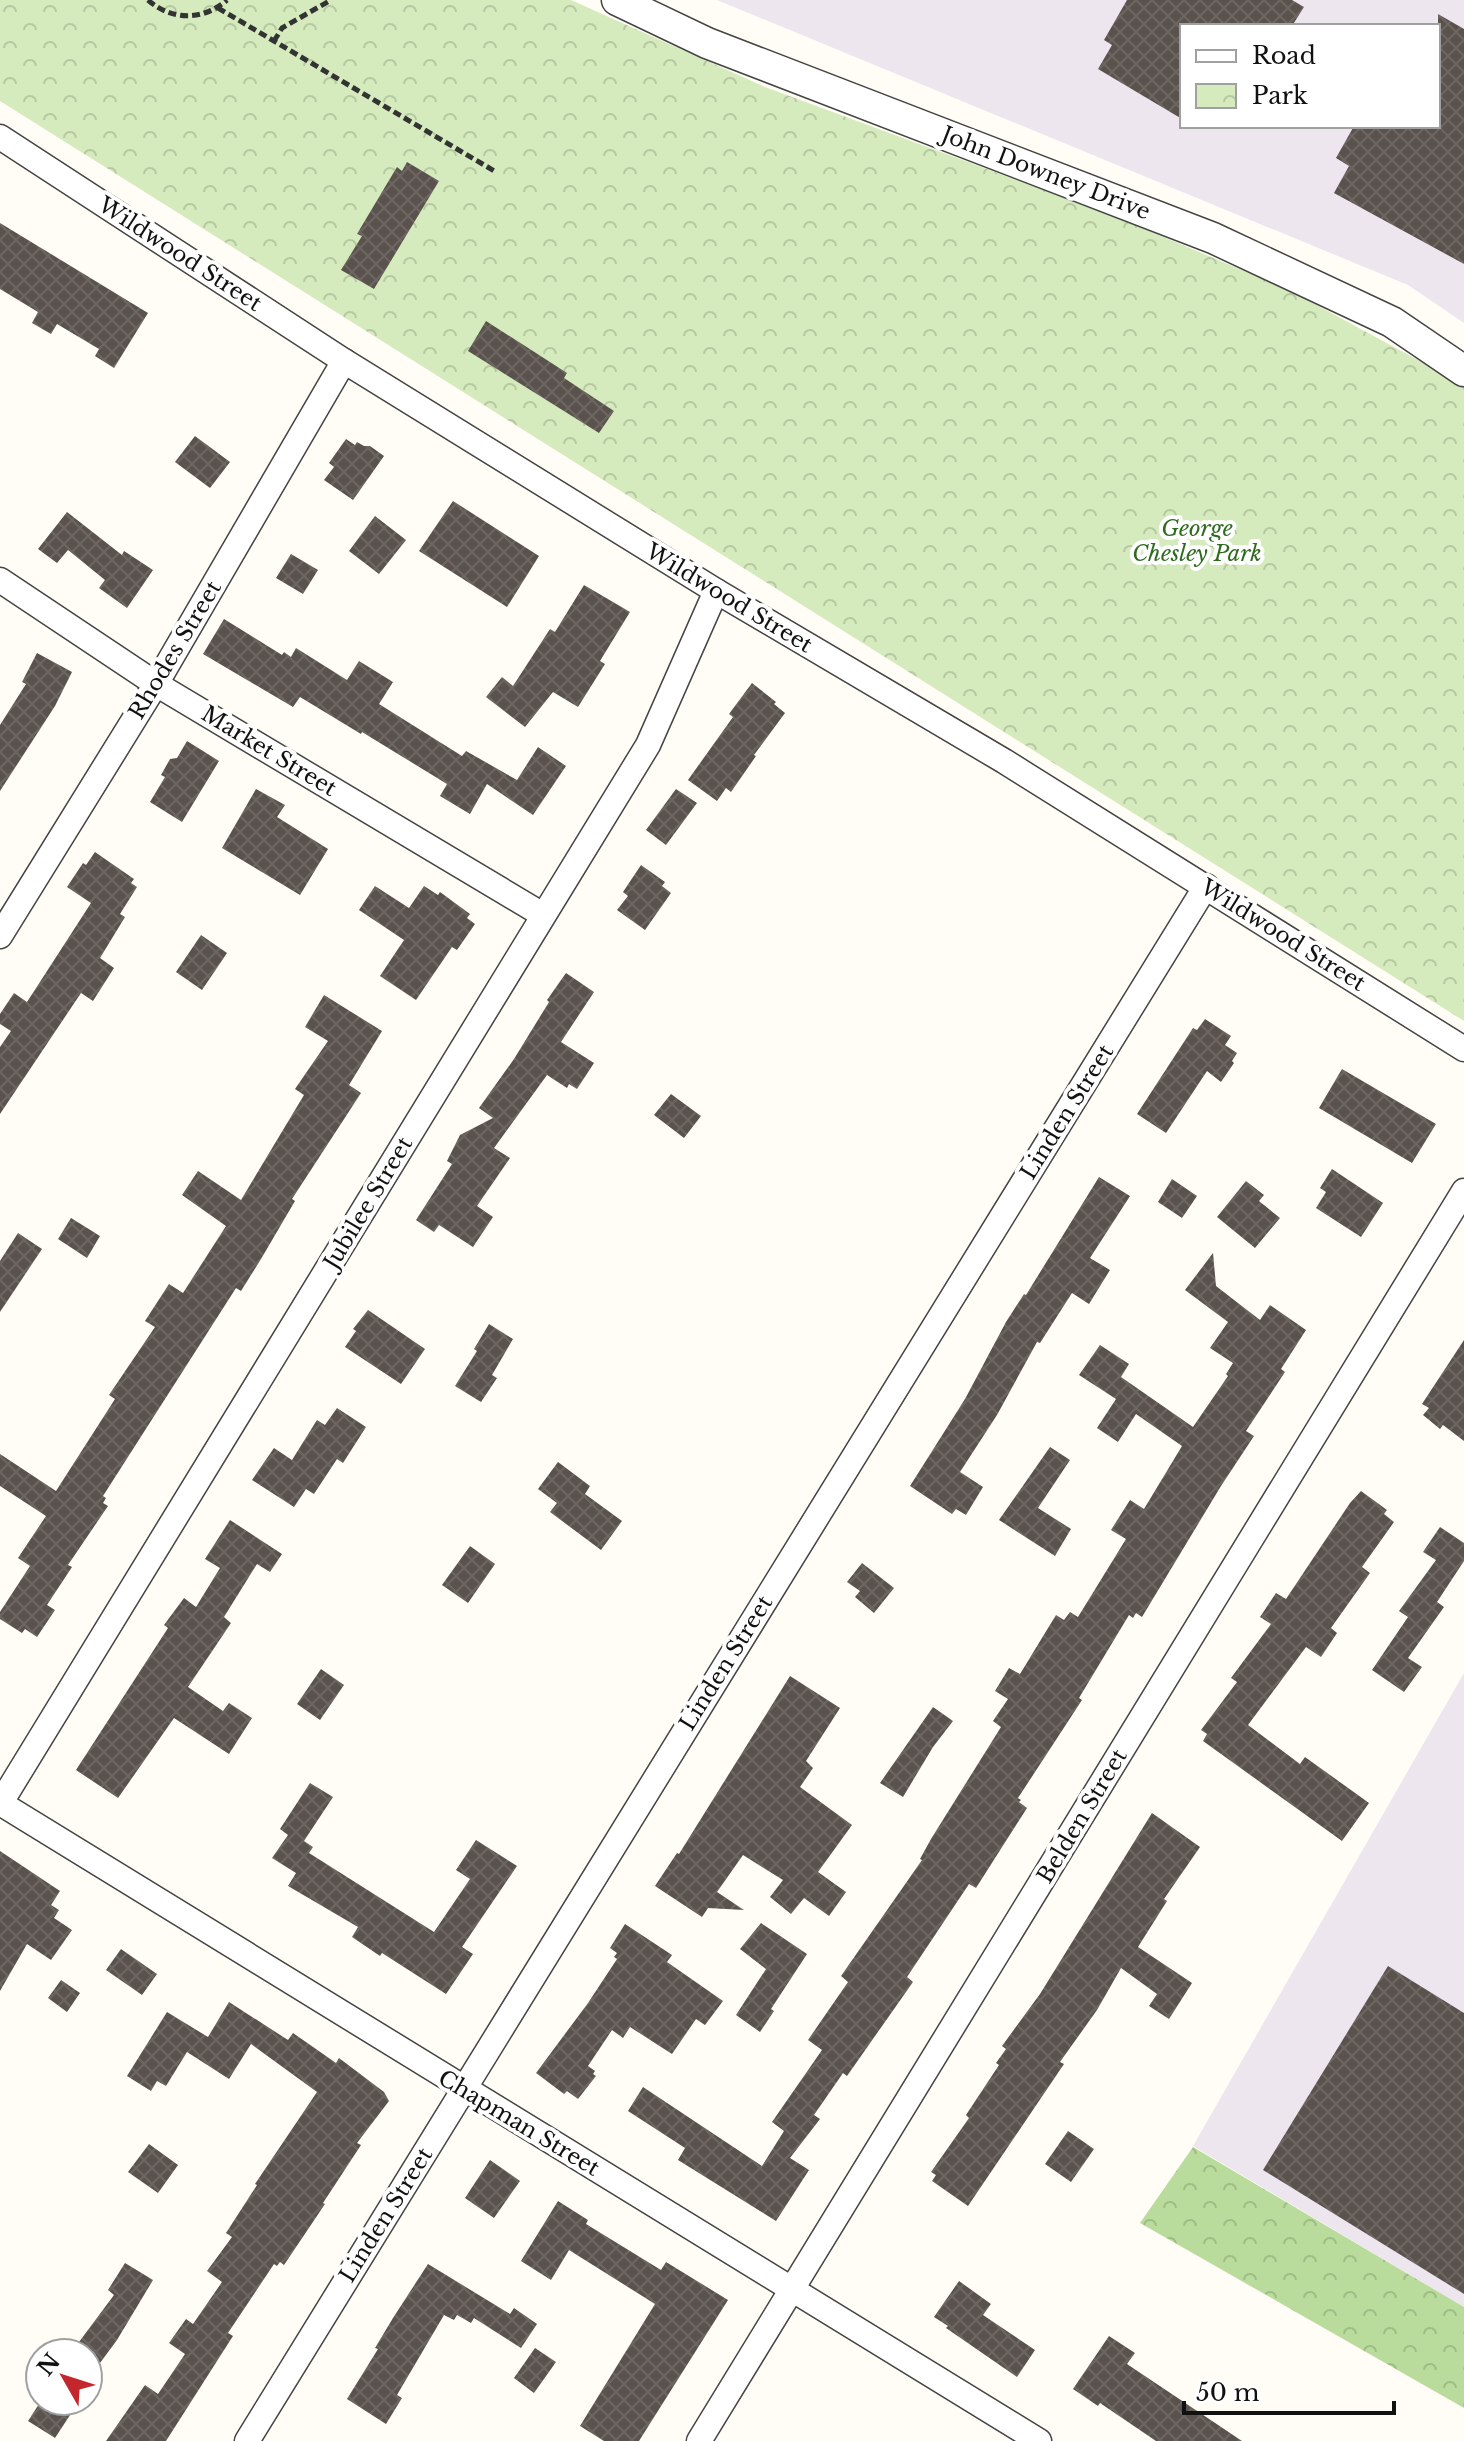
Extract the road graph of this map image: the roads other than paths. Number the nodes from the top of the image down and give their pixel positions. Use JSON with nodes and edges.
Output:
{"nodes":[{"id":1,"x":617,"y":0,"type":"edge"},
{"id":2,"x":0,"y":137,"type":"edge"},
{"id":3,"x":344,"y":361,"type":"junction"},
{"id":4,"x":1464,"y":371,"type":"edge"},
{"id":5,"x":0,"y":580,"type":"edge"},
{"id":6,"x":716,"y":591,"type":"junction"},
{"id":7,"x":156,"y":684,"type":"junction"},
{"id":8,"x":1206,"y":886,"type":"junction"},
{"id":9,"x":543,"y":915,"type":"junction"},
{"id":10,"x":0,"y":936,"type":"edge"},
{"id":11,"x":1464,"y":1049,"type":"edge"},
{"id":12,"x":1464,"y":1191,"type":"edge"},
{"id":13,"x":0,"y":1803,"type":"edge"},
{"id":14,"x":463,"y":2089,"type":"junction"},
{"id":15,"x":792,"y":2289,"type":"junction"},
{"id":16,"x":247,"y":2441,"type":"edge"},
{"id":17,"x":699,"y":2441,"type":"edge"},
{"id":18,"x":1039,"y":2441,"type":"edge"}],
"edges":[{"from":1,"to":4,"type":"street","name":"John Downey Drive"},
{"from":2,"to":3,"type":"street","name":"Wildwood Street"},
{"from":3,"to":6,"type":"street","name":"Wildwood Street"},
{"from":3,"to":7,"type":"street","name":"Rhodes Street"},
{"from":5,"to":7,"type":"street","name":"Market Street"},
{"from":6,"to":8,"type":"street","name":"Wildwood Street"},
{"from":6,"to":9,"type":"street","name":"Jubilee Street"},
{"from":7,"to":9,"type":"street","name":"Market Street"},
{"from":7,"to":10,"type":"street","name":"Rhodes Street"},
{"from":8,"to":11,"type":"street","name":"Wildwood Street"},
{"from":8,"to":14,"type":"street","name":"Linden Street"},
{"from":9,"to":13,"type":"street","name":"Jubilee Street"},
{"from":12,"to":15,"type":"street","name":"Belden Street"},
{"from":13,"to":14,"type":"street","name":"Chapman Street"},
{"from":14,"to":15,"type":"street","name":"Chapman Street"},
{"from":14,"to":16,"type":"street","name":"Linden Street"},
{"from":15,"to":17,"type":"street","name":"Belden Street"},
{"from":15,"to":18,"type":"street","name":"Chapman Street"}]}
